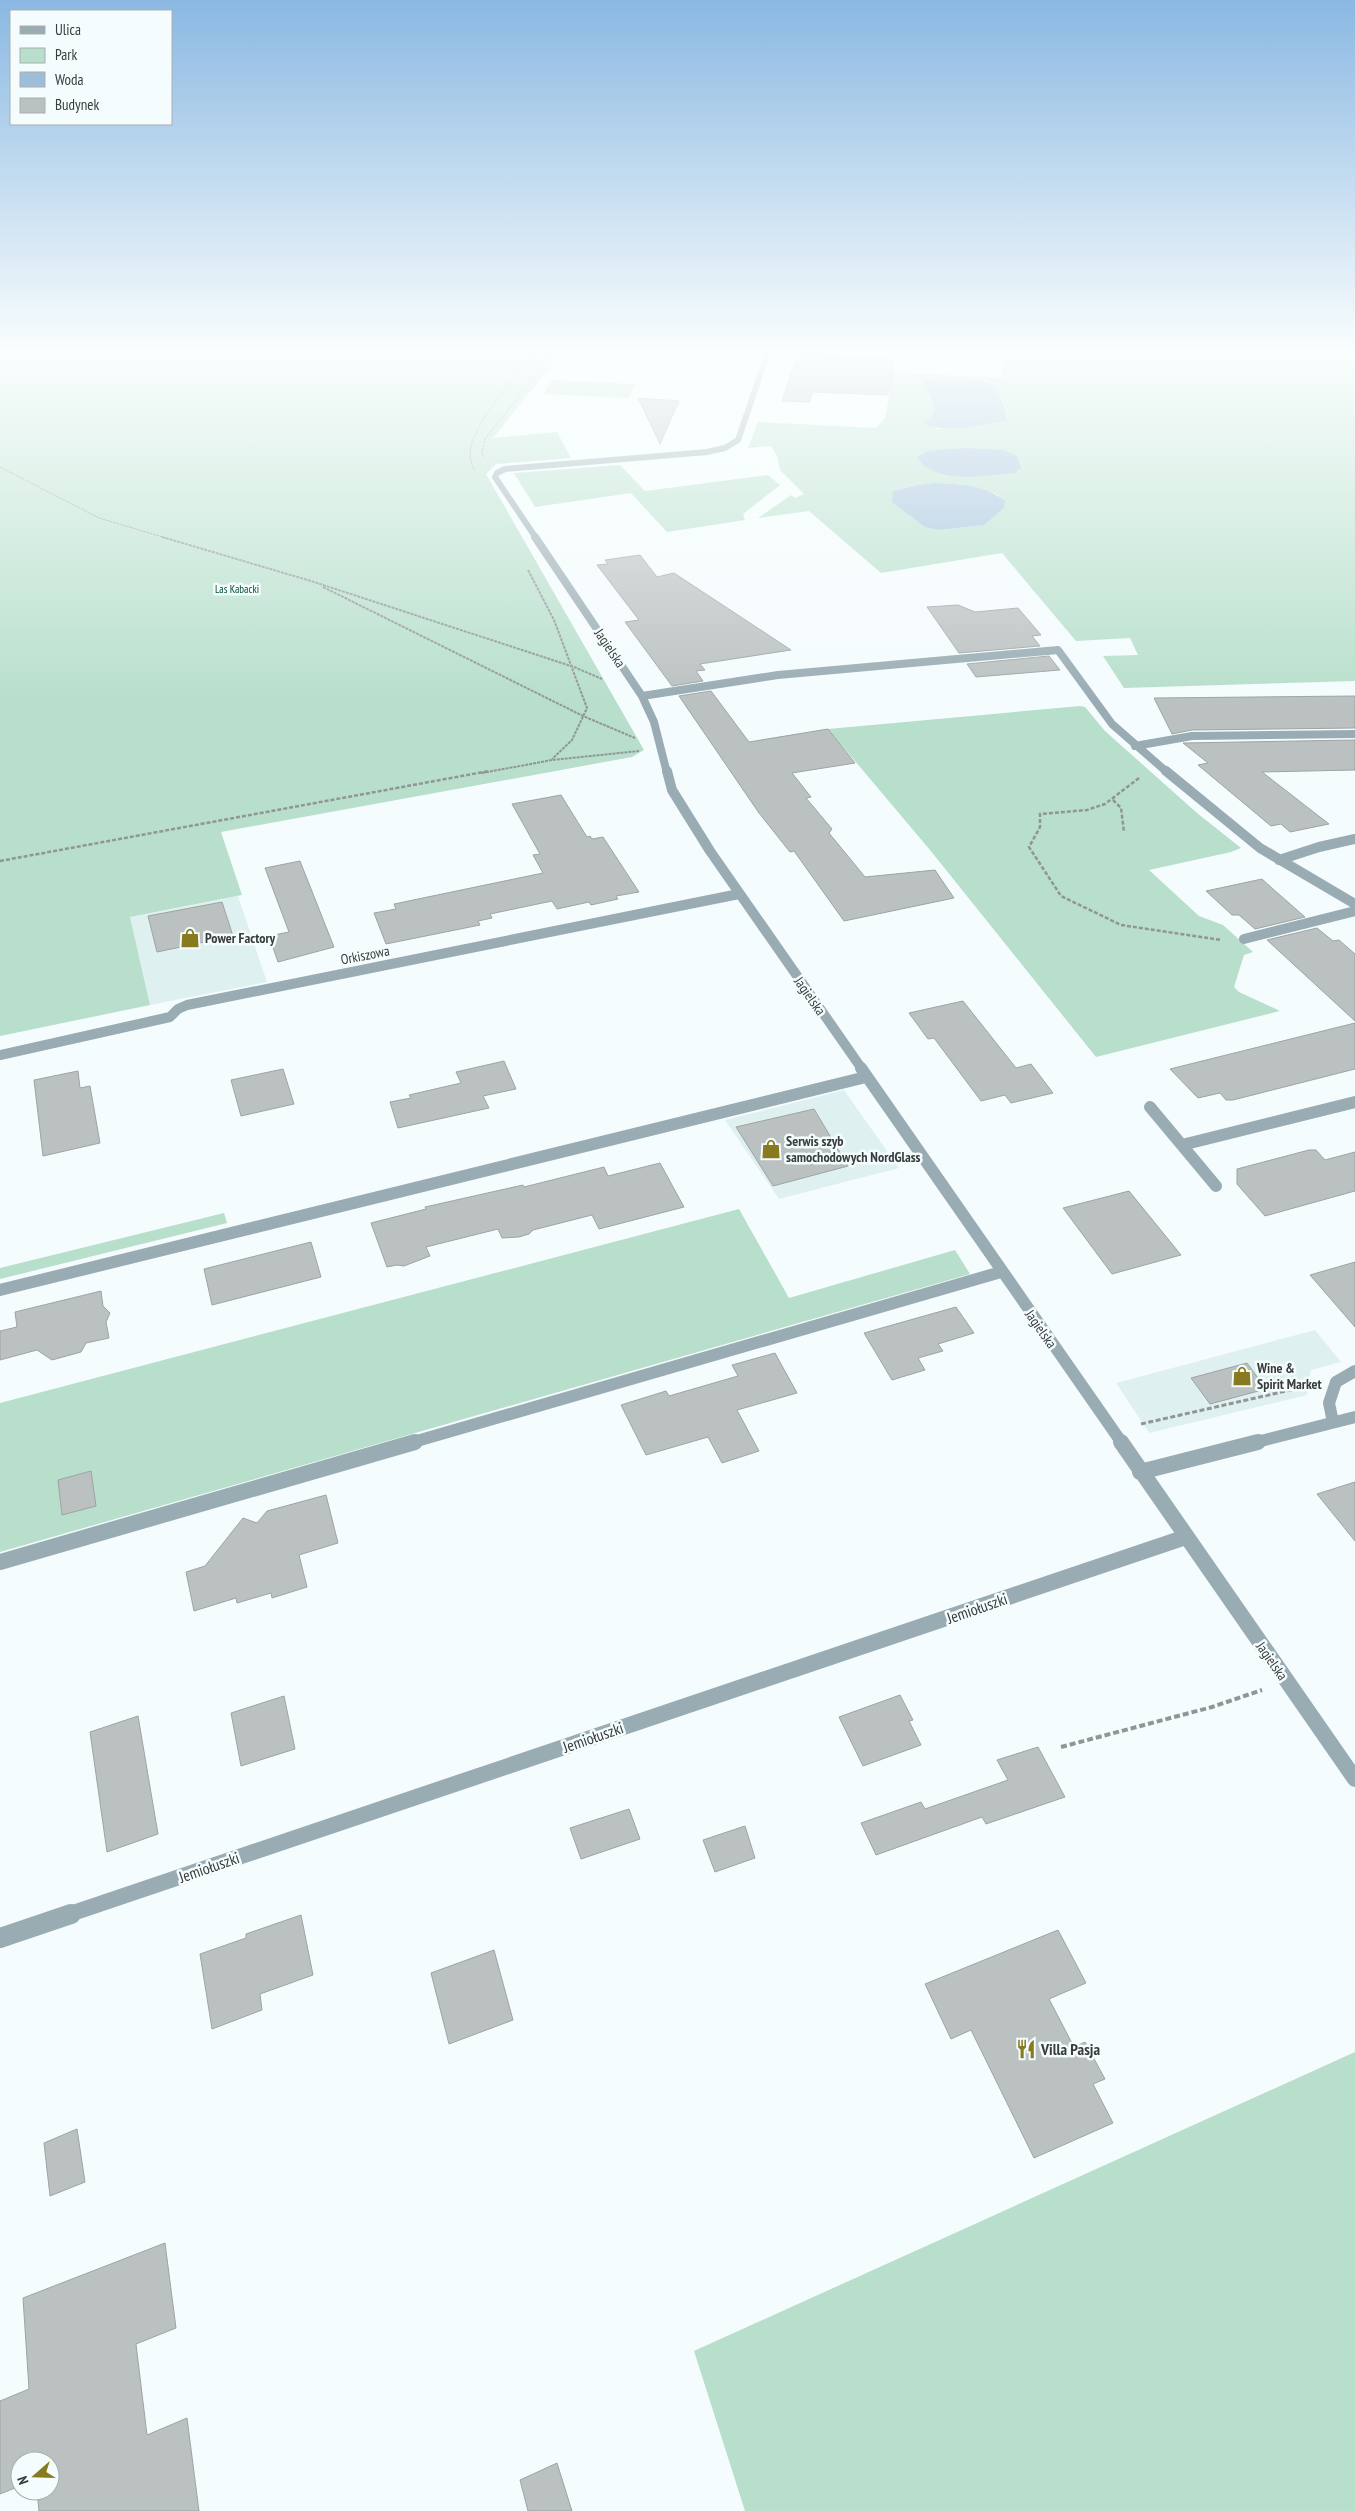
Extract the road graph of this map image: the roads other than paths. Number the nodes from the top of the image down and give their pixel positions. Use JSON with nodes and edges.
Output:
{"nodes":[{"id":1,"x":505,"y":469,"type":"edge"},
{"id":2,"x":642,"y":696,"type":"junction"},
{"id":3,"x":1355,"y":734,"type":"edge"},
{"id":4,"x":1135,"y":746,"type":"junction"},
{"id":5,"x":1355,"y":840,"type":"edge"},
{"id":6,"x":1279,"y":860,"type":"junction"},
{"id":7,"x":739,"y":894,"type":"junction"},
{"id":8,"x":1355,"y":904,"type":"edge"},
{"id":9,"x":1355,"y":911,"type":"edge"},
{"id":10,"x":1244,"y":938,"type":"road end"},
{"id":11,"x":0,"y":1055,"type":"edge"},
{"id":12,"x":866,"y":1077,"type":"junction"},
{"id":13,"x":1355,"y":1102,"type":"edge"},
{"id":14,"x":1150,"y":1106,"type":"dead end"},
{"id":15,"x":1182,"y":1145,"type":"junction"},
{"id":16,"x":1216,"y":1186,"type":"dead end"},
{"id":17,"x":1002,"y":1272,"type":"junction"},
{"id":18,"x":0,"y":1290,"type":"edge"},
{"id":19,"x":1355,"y":1371,"type":"edge"},
{"id":20,"x":1355,"y":1417,"type":"edge"},
{"id":21,"x":1333,"y":1422,"type":"junction"},
{"id":22,"x":1140,"y":1472,"type":"junction"},
{"id":23,"x":1186,"y":1537,"type":"junction"},
{"id":24,"x":0,"y":1562,"type":"edge"},
{"id":25,"x":1355,"y":1779,"type":"edge"},
{"id":26,"x":0,"y":1938,"type":"edge"}],
"edges":[{"from":1,"to":2,"type":"street","name":"Jagielska"},
{"from":2,"to":4,"type":"street"},
{"from":2,"to":7,"type":"street","name":"Jagielska"},
{"from":3,"to":4,"type":"street"},
{"from":4,"to":6,"type":"street"},
{"from":5,"to":6,"type":"street"},
{"from":6,"to":8,"type":"street"},
{"from":7,"to":11,"type":"street","name":"Orkiszowa"},
{"from":7,"to":12,"type":"street","name":"Jagielska"},
{"from":9,"to":10,"type":"street"},
{"from":12,"to":17,"type":"street","name":"Jagielska"},
{"from":12,"to":18,"type":"street"},
{"from":13,"to":15,"type":"street"},
{"from":14,"to":15,"type":"street"},
{"from":15,"to":16,"type":"street"},
{"from":17,"to":22,"type":"street","name":"Jagielska"},
{"from":17,"to":24,"type":"street"},
{"from":19,"to":21,"type":"street"},
{"from":20,"to":21,"type":"street"},
{"from":21,"to":22,"type":"street"},
{"from":22,"to":23,"type":"street","name":"Jagielska"},
{"from":23,"to":25,"type":"street","name":"Jagielska"},
{"from":23,"to":26,"type":"street","name":"Jemiołuszki"}]}
